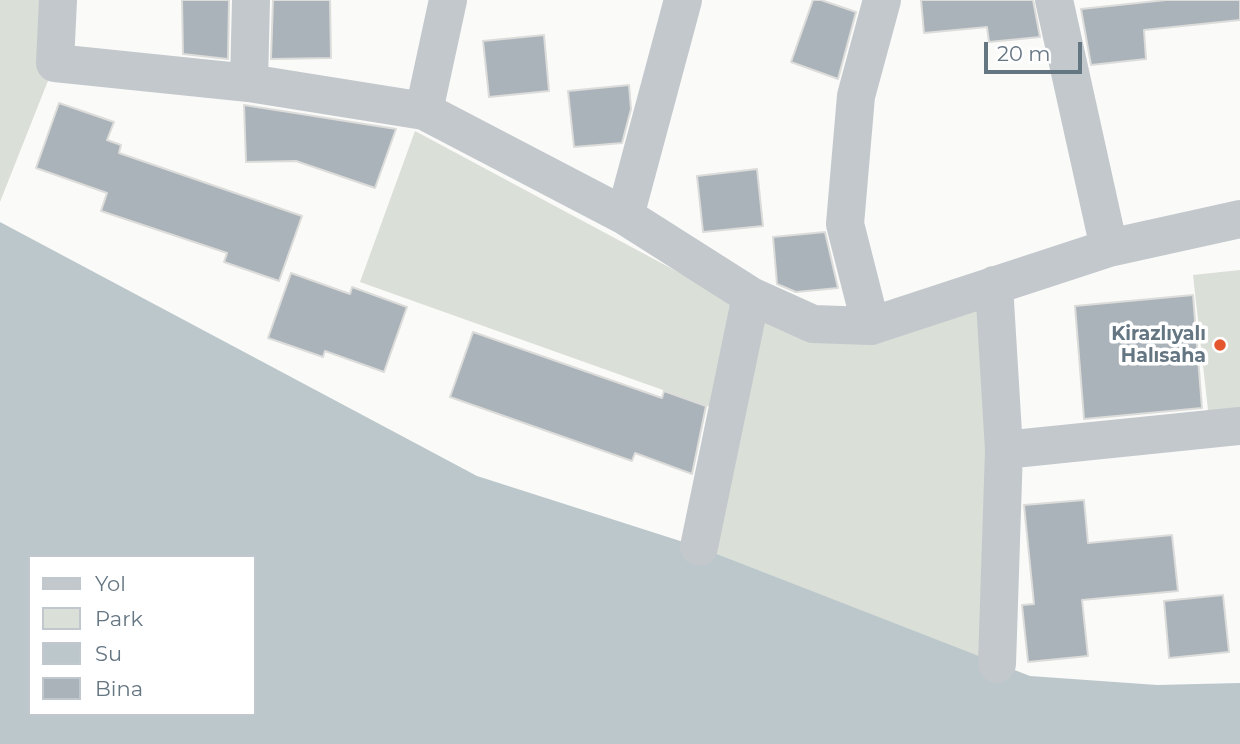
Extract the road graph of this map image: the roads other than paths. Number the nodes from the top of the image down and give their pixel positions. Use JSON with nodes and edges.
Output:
{"nodes":[{"id":1,"x":58,"y":0,"type":"edge"},
{"id":2,"x":251,"y":0,"type":"edge"},
{"id":3,"x":448,"y":0,"type":"edge"},
{"id":4,"x":682,"y":0,"type":"edge"},
{"id":5,"x":882,"y":0,"type":"edge"},
{"id":6,"x":1054,"y":0,"type":"edge"},
{"id":7,"x":249,"y":83,"type":"junction"},
{"id":8,"x":424,"y":111,"type":"junction"},
{"id":9,"x":625,"y":216,"type":"junction"},
{"id":10,"x":1240,"y":219,"type":"edge"},
{"id":11,"x":1109,"y":248,"type":"junction"},
{"id":12,"x":994,"y":285,"type":"junction"},
{"id":13,"x":751,"y":296,"type":"junction"},
{"id":14,"x":871,"y":326,"type":"junction"},
{"id":15,"x":1240,"y":426,"type":"edge"},
{"id":16,"x":1004,"y":450,"type":"junction"},
{"id":17,"x":699,"y":547,"type":"dead end"},
{"id":18,"x":997,"y":664,"type":"dead end"}],
"edges":[{"from":1,"to":7,"type":"street"},
{"from":2,"to":7,"type":"street"},
{"from":3,"to":8,"type":"street"},
{"from":4,"to":9,"type":"street"},
{"from":5,"to":14,"type":"street"},
{"from":6,"to":11,"type":"street"},
{"from":7,"to":8,"type":"street"},
{"from":8,"to":9,"type":"street"},
{"from":9,"to":13,"type":"street"},
{"from":10,"to":11,"type":"street"},
{"from":11,"to":12,"type":"street"},
{"from":12,"to":14,"type":"street"},
{"from":12,"to":16,"type":"street"},
{"from":13,"to":14,"type":"street"},
{"from":13,"to":17,"type":"street"},
{"from":15,"to":16,"type":"street"},
{"from":16,"to":18,"type":"street"}]}
